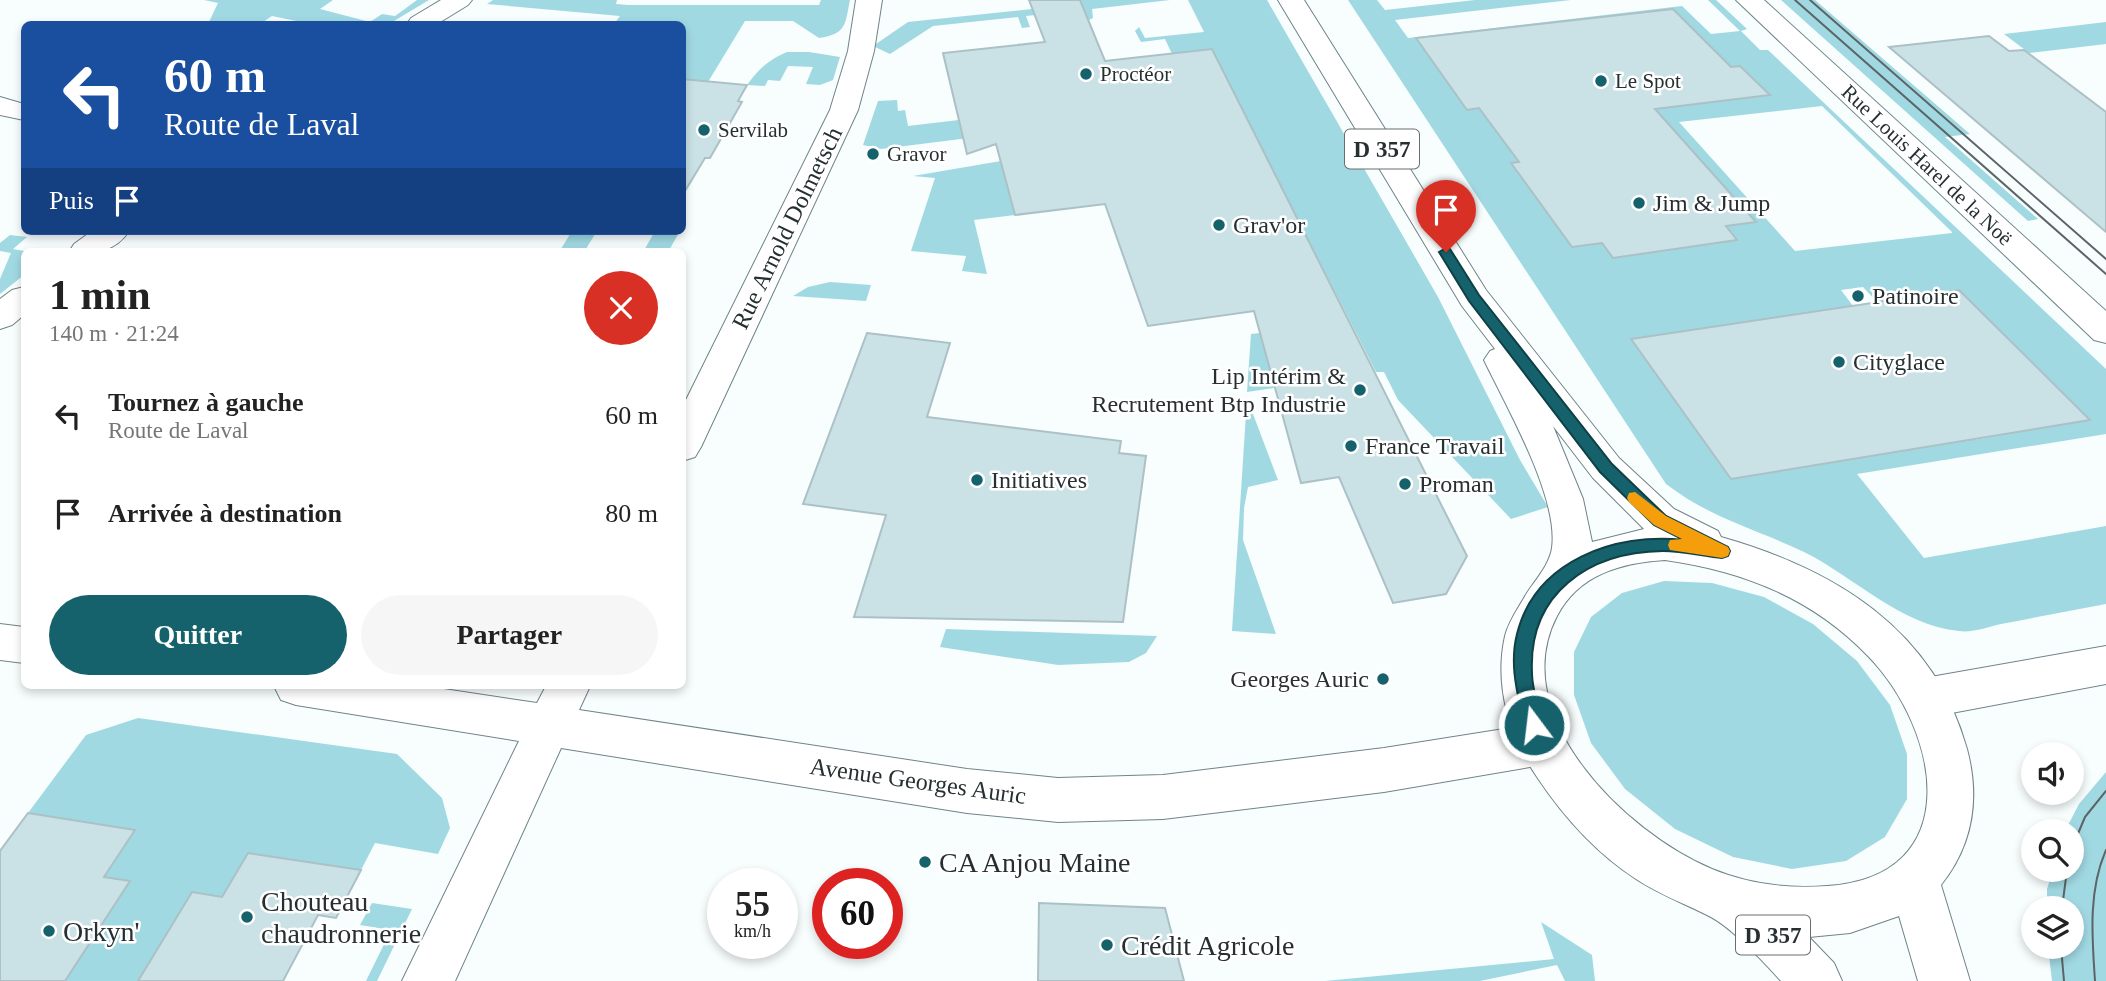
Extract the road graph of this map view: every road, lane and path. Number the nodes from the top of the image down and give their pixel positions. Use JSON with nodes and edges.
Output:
{"nodes":[{"id":1,"x":459,"y":0,"type":"edge"},
{"id":2,"x":869,"y":0,"type":"edge"},
{"id":3,"x":1291,"y":0,"type":"edge"},
{"id":4,"x":1749,"y":0,"type":"edge"},
{"id":5,"x":425,"y":21,"type":"edge"},
{"id":6,"x":0,"y":106,"type":"edge"},
{"id":7,"x":21,"y":111,"type":"edge"},
{"id":8,"x":108,"y":235,"type":"edge"},
{"id":9,"x":90,"y":248,"type":"edge"},
{"id":10,"x":1474,"y":298,"type":"junction"},
{"id":11,"x":21,"y":300,"type":"edge"},
{"id":12,"x":0,"y":317,"type":"edge"},
{"id":13,"x":2106,"y":331,"type":"edge"},
{"id":14,"x":686,"y":439,"type":"edge"},
{"id":15,"x":1722,"y":551,"type":"junction"},
{"id":16,"x":1559,"y":579,"type":"junction"},
{"id":17,"x":0,"y":642,"type":"edge"},
{"id":18,"x":21,"y":645,"type":"edge"},
{"id":19,"x":2106,"y":665,"type":"edge"},
{"id":20,"x":338,"y":689,"type":"edge"},
{"id":21,"x":1924,"y":698,"type":"junction"},
{"id":22,"x":559,"y":705,"type":"edge"},
{"id":23,"x":1542,"y":744,"type":"junction"},
{"id":24,"x":1915,"y":878,"type":"junction"},
{"id":25,"x":1723,"y":897,"type":"junction"},
{"id":26,"x":428,"y":981,"type":"edge"},
{"id":27,"x":1816,"y":981,"type":"edge"},
{"id":28,"x":1944,"y":981,"type":"edge"}],
"edges":[{"from":1,"to":5,"type":"street"},
{"from":2,"to":14,"type":"street","name":"Rue Arnold Dolmetsch"},
{"from":3,"to":10,"type":"street","number":"D 357"},
{"from":4,"to":13,"type":"street","name":"Rue Louis Harel de la Noë"},
{"from":6,"to":7,"type":"street"},
{"from":8,"to":9,"type":"street"},
{"from":10,"to":15,"type":"street","number":"D 357"},
{"from":10,"to":16,"type":"street","number":"D 357"},
{"from":11,"to":12,"type":"street"},
{"from":15,"to":16,"type":"street"},
{"from":15,"to":21,"type":"street"},
{"from":16,"to":23,"type":"street"},
{"from":17,"to":18,"type":"street"},
{"from":19,"to":21,"type":"street"},
{"from":20,"to":22,"type":"street","name":"Avenue Georges Auric"},
{"from":21,"to":24,"type":"street"},
{"from":22,"to":23,"type":"street","name":"Avenue Georges Auric"},
{"from":22,"to":26,"type":"street"},
{"from":23,"to":25,"type":"street"},
{"from":24,"to":25,"type":"street"},
{"from":24,"to":28,"type":"street"},
{"from":25,"to":27,"type":"street","number":"D 357"}]}
